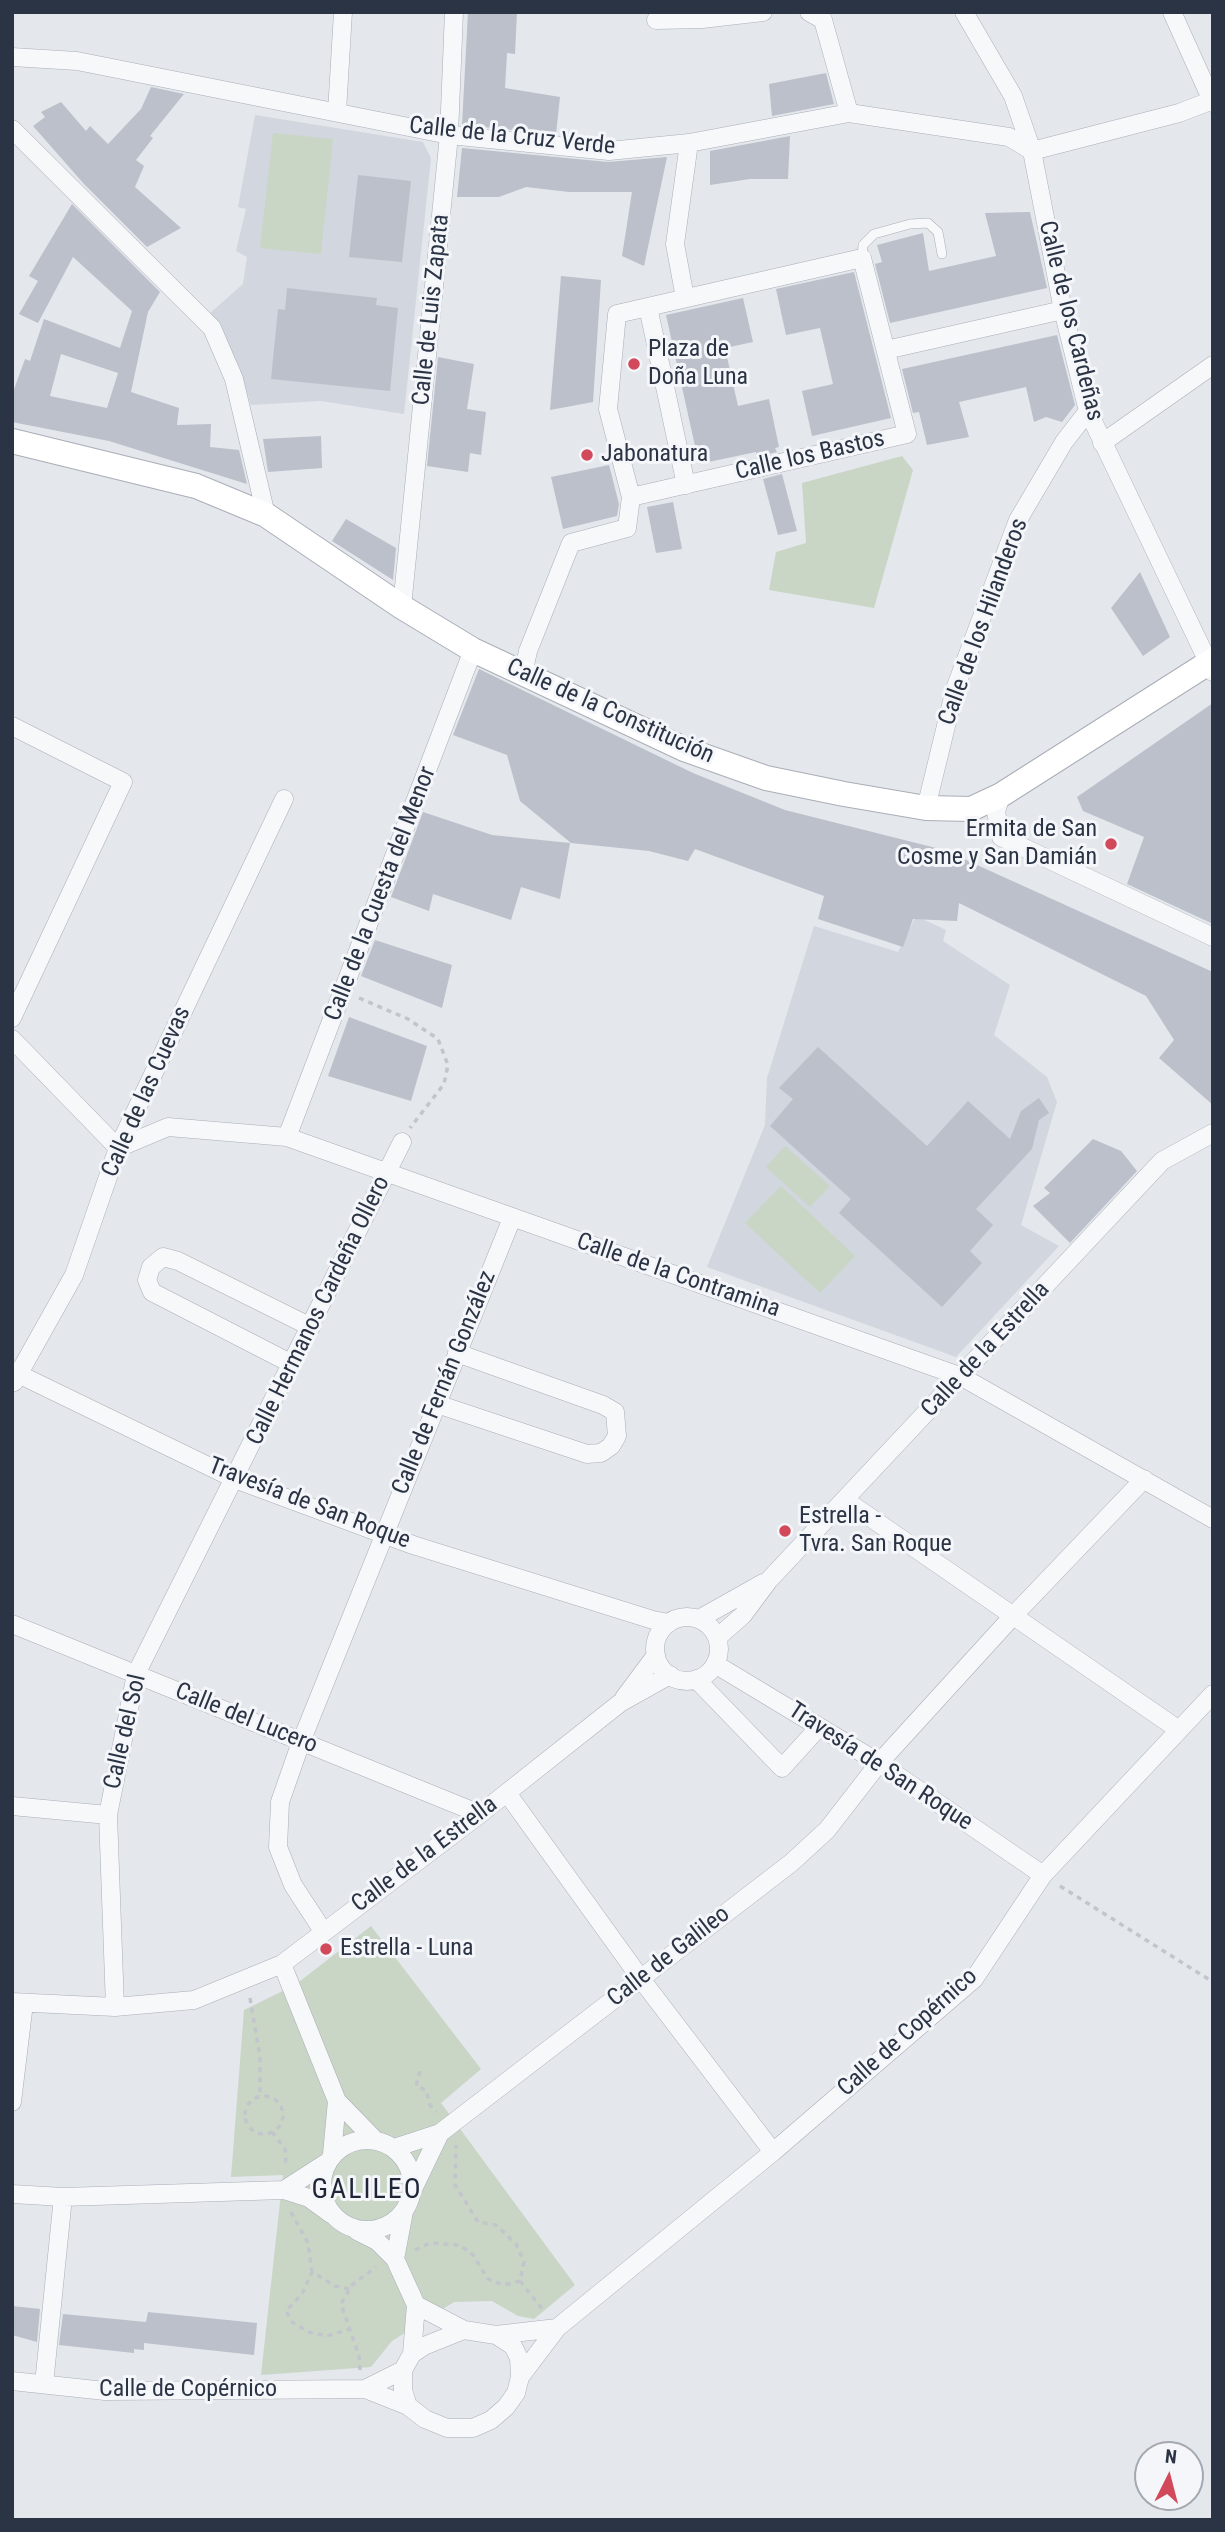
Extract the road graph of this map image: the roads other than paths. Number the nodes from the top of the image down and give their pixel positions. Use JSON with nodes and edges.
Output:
{"nodes":[{"id":1,"x":343,"y":12,"type":"edge"},
{"id":2,"x":454,"y":12,"type":"edge"},
{"id":3,"x":763,"y":12,"type":"edge"},
{"id":4,"x":809,"y":12,"type":"edge"},
{"id":5,"x":964,"y":12,"type":"edge"},
{"id":6,"x":1172,"y":12,"type":"edge"},
{"id":7,"x":656,"y":20,"type":"dead end"},
{"id":8,"x":12,"y":57,"type":"edge"},
{"id":9,"x":1212,"y":101,"type":"edge"},
{"id":10,"x":337,"y":112,"type":"junction"},
{"id":11,"x":849,"y":113,"type":"junction"},
{"id":12,"x":12,"y":130,"type":"edge"},
{"id":13,"x":449,"y":135,"type":"junction"},
{"id":14,"x":689,"y":143,"type":"junction"},
{"id":15,"x":1032,"y":151,"type":"junction"},
{"id":16,"x":942,"y":254,"type":"dead end"},
{"id":17,"x":862,"y":258,"type":"junction"},
{"id":18,"x":685,"y":299,"type":"junction"},
{"id":19,"x":648,"y":307,"type":"junction"},
{"id":20,"x":1063,"y":310,"type":"junction"},
{"id":21,"x":886,"y":350,"type":"junction"},
{"id":22,"x":1213,"y":365,"type":"edge"},
{"id":23,"x":1088,"y":411,"type":"junction"},
{"id":24,"x":12,"y":441,"type":"edge"},
{"id":25,"x":1102,"y":443,"type":"junction"},
{"id":26,"x":685,"y":485,"type":"junction"},
{"id":27,"x":631,"y":497,"type":"junction"},
{"id":28,"x":266,"y":514,"type":"junction"},
{"id":29,"x":402,"y":607,"type":"junction"},
{"id":30,"x":473,"y":650,"type":"junction"},
{"id":31,"x":1211,"y":665,"type":"edge"},
{"id":32,"x":523,"y":674,"type":"junction"},
{"id":33,"x":12,"y":726,"type":"edge"},
{"id":34,"x":1001,"y":795,"type":"junction"},
{"id":35,"x":284,"y":799,"type":"dead end"},
{"id":36,"x":926,"y":808,"type":"junction"},
{"id":37,"x":1213,"y":937,"type":"edge"},
{"id":38,"x":12,"y":1018,"type":"edge"},
{"id":39,"x":12,"y":1039,"type":"edge"},
{"id":40,"x":1213,"y":1133,"type":"edge"},
{"id":41,"x":287,"y":1137,"type":"junction"},
{"id":42,"x":402,"y":1143,"type":"road end"},
{"id":43,"x":118,"y":1148,"type":"junction"},
{"id":44,"x":387,"y":1173,"type":"junction"},
{"id":45,"x":512,"y":1218,"type":"junction"},
{"id":46,"x":311,"y":1327,"type":"junction"},
{"id":47,"x":457,"y":1353,"type":"junction"},
{"id":48,"x":292,"y":1364,"type":"junction"},
{"id":49,"x":15,"y":1377,"type":"edge"},
{"id":50,"x":962,"y":1377,"type":"junction"},
{"id":51,"x":437,"y":1404,"type":"junction"},
{"id":52,"x":236,"y":1479,"type":"junction"},
{"id":53,"x":1144,"y":1479,"type":"junction"},
{"id":54,"x":845,"y":1500,"type":"junction"},
{"id":55,"x":1213,"y":1520,"type":"edge"},
{"id":56,"x":384,"y":1534,"type":"junction"},
{"id":57,"x":769,"y":1580,"type":"junction"},
{"id":58,"x":616,"y":1609,"type":"junction"},
{"id":59,"x":1012,"y":1617,"type":"junction"},
{"id":60,"x":699,"y":1619,"type":"junction"},
{"id":61,"x":670,"y":1623,"type":"junction"},
{"id":62,"x":12,"y":1624,"type":"edge"},
{"id":63,"x":717,"y":1638,"type":"junction"},
{"id":64,"x":656,"y":1650,"type":"junction"},
{"id":65,"x":715,"y":1664,"type":"junction"},
{"id":66,"x":136,"y":1674,"type":"junction"},
{"id":67,"x":670,"y":1675,"type":"junction"},
{"id":68,"x":696,"y":1679,"type":"junction"},
{"id":69,"x":1213,"y":1694,"type":"edge"},
{"id":70,"x":620,"y":1703,"type":"junction"},
{"id":71,"x":819,"y":1727,"type":"junction"},
{"id":72,"x":1179,"y":1730,"type":"junction"},
{"id":73,"x":301,"y":1742,"type":"junction"},
{"id":74,"x":879,"y":1763,"type":"junction"},
{"id":75,"x":507,"y":1793,"type":"junction"},
{"id":76,"x":12,"y":1806,"type":"edge"},
{"id":77,"x":480,"y":1814,"type":"junction"},
{"id":78,"x":108,"y":1815,"type":"junction"},
{"id":79,"x":1043,"y":1875,"type":"junction"},
{"id":80,"x":323,"y":1931,"type":"junction"},
{"id":81,"x":282,"y":1964,"type":"junction"},
{"id":82,"x":641,"y":1979,"type":"junction"},
{"id":83,"x":18,"y":2003,"type":"edge"},
{"id":84,"x":115,"y":2007,"type":"junction"},
{"id":85,"x":337,"y":2101,"type":"junction"},
{"id":86,"x":12,"y":2102,"type":"edge"},
{"id":87,"x":444,"y":2130,"type":"junction"},
{"id":88,"x":374,"y":2139,"type":"junction"},
{"id":89,"x":394,"y":2148,"type":"junction"},
{"id":90,"x":773,"y":2152,"type":"junction"},
{"id":91,"x":329,"y":2159,"type":"junction"},
{"id":92,"x":284,"y":2190,"type":"junction"},
{"id":93,"x":412,"y":2190,"type":"junction"},
{"id":94,"x":12,"y":2194,"type":"edge"},
{"id":95,"x":63,"y":2197,"type":"junction"},
{"id":96,"x":405,"y":2210,"type":"junction"},
{"id":97,"x":331,"y":2214,"type":"junction"},
{"id":98,"x":351,"y":2227,"type":"junction"},
{"id":99,"x":395,"y":2259,"type":"junction"},
{"id":100,"x":416,"y":2305,"type":"junction"},
{"id":101,"x":557,"y":2328,"type":"junction"},
{"id":102,"x":464,"y":2330,"type":"junction"},
{"id":103,"x":496,"y":2334,"type":"junction"},
{"id":104,"x":407,"y":2362,"type":"junction"},
{"id":105,"x":520,"y":2377,"type":"junction"},
{"id":106,"x":12,"y":2381,"type":"edge"},
{"id":107,"x":44,"y":2384,"type":"junction"},
{"id":108,"x":362,"y":2389,"type":"junction"},
{"id":109,"x":408,"y":2406,"type":"junction"}],
"edges":[{"from":1,"to":10,"type":"street"},
{"from":2,"to":13,"type":"street","name":"Calle de Luis Zapata"},
{"from":3,"to":7,"type":"street"},
{"from":4,"to":11,"type":"street"},
{"from":5,"to":15,"type":"street","name":"Calle de los Cardeñas"},
{"from":6,"to":9,"type":"street"},
{"from":8,"to":10,"type":"street","name":"Calle de la Cruz Verde"},
{"from":9,"to":15,"type":"street"},
{"from":10,"to":13,"type":"street","name":"Calle de la Cruz Verde"},
{"from":11,"to":14,"type":"street","name":"Calle de la Cruz Verde"},
{"from":11,"to":15,"type":"street","name":"Calle de la Cruz Verde"},
{"from":12,"to":28,"type":"street"},
{"from":13,"to":14,"type":"street","name":"Calle de la Cruz Verde"},
{"from":13,"to":29,"type":"street","name":"Calle de Luis Zapata"},
{"from":14,"to":18,"type":"street"},
{"from":15,"to":20,"type":"street","name":"Calle de los Cardeñas"},
{"from":16,"to":17,"type":"lane"},
{"from":17,"to":18,"type":"street"},
{"from":17,"to":21,"type":"street"},
{"from":18,"to":19,"type":"street"},
{"from":19,"to":26,"type":"street"},
{"from":19,"to":27,"type":"street"},
{"from":20,"to":21,"type":"street"},
{"from":20,"to":23,"type":"street","name":"Calle de los Cardeñas"},
{"from":21,"to":26,"type":"street","name":"Calle los Bastos"},
{"from":22,"to":25,"type":"street"},
{"from":23,"to":25,"type":"street","name":"Calle de los Cardeñas"},
{"from":23,"to":36,"type":"street","name":"Calle de los Hilanderos"},
{"from":24,"to":28,"type":"street","name":"Calle de la Constitución"},
{"from":25,"to":31,"type":"street","name":"Calle de los Cardeñas"},
{"from":26,"to":27,"type":"street","name":"Calle los Bastos"},
{"from":27,"to":32,"type":"street"},
{"from":28,"to":29,"type":"street","name":"Calle de la Constitución"},
{"from":29,"to":30,"type":"street","name":"Calle de la Constitución"},
{"from":30,"to":32,"type":"street","name":"Calle de la Constitución"},
{"from":30,"to":41,"type":"street","name":"Calle de la Cuesta del Menor"},
{"from":31,"to":34,"type":"street","name":"Calle de la Constitución"},
{"from":32,"to":36,"type":"street","name":"Calle de la Constitución"},
{"from":33,"to":38,"type":"street"},
{"from":34,"to":36,"type":"street","name":"Calle de la Constitución"},
{"from":34,"to":37,"type":"street"},
{"from":35,"to":43,"type":"street","name":"Calle de las Cuevas"},
{"from":39,"to":43,"type":"street"},
{"from":40,"to":50,"type":"street","name":"Calle de la Estrella"},
{"from":41,"to":43,"type":"street","name":"Calle de la Contramina"},
{"from":41,"to":44,"type":"street","name":"Calle de la Contramina"},
{"from":42,"to":44,"type":"street","name":"Calle Hermanos Cardeña Ollero"},
{"from":43,"to":49,"type":"street","name":"Calle de las Cuevas"},
{"from":44,"to":45,"type":"street","name":"Calle de la Contramina"},
{"from":44,"to":46,"type":"street","name":"Calle Hermanos Cardeña Ollero"},
{"from":45,"to":47,"type":"street","name":"Calle de Fernán González"},
{"from":45,"to":50,"type":"street","name":"Calle de la Contramina"},
{"from":46,"to":48,"type":"street","name":"Calle Hermanos Cardeña Ollero"},
{"from":46,"to":48,"type":"street"},
{"from":47,"to":51,"type":"street","name":"Calle de Fernán González"},
{"from":47,"to":51,"type":"street"},
{"from":48,"to":52,"type":"street","name":"Calle Hermanos Cardeña Ollero"},
{"from":49,"to":52,"type":"street","name":"Travesía de San Roque"},
{"from":50,"to":53,"type":"street","name":"Calle de la Contramina"},
{"from":50,"to":54,"type":"street","name":"Calle de la Estrella"},
{"from":51,"to":56,"type":"street","name":"Calle de Fernán González"},
{"from":52,"to":56,"type":"street","name":"Travesía de San Roque"},
{"from":52,"to":66,"type":"street","name":"Calle del Sol"},
{"from":53,"to":55,"type":"street","name":"Calle de la Contramina"},
{"from":53,"to":59,"type":"street","name":"Calle de Galileo"},
{"from":54,"to":57,"type":"street","name":"Calle de la Estrella"},
{"from":54,"to":59,"type":"street"},
{"from":56,"to":58,"type":"street","name":"Travesía de San Roque"},
{"from":56,"to":73,"type":"street","name":"Calle de Fernán González"},
{"from":57,"to":60,"type":"street","name":"Calle de la Estrella"},
{"from":57,"to":63,"type":"street","name":"Calle de la Estrella"},
{"from":58,"to":61,"type":"street","name":"Travesía de San Roque"},
{"from":58,"to":64,"type":"street","name":"Travesía de San Roque"},
{"from":59,"to":72,"type":"street"},
{"from":59,"to":74,"type":"street","name":"Calle de Galileo"},
{"from":60,"to":61,"type":"street"},
{"from":60,"to":63,"type":"street"},
{"from":61,"to":64,"type":"street"},
{"from":62,"to":66,"type":"street","name":"Calle del Lucero"},
{"from":63,"to":65,"type":"street"},
{"from":64,"to":67,"type":"street"},
{"from":64,"to":70,"type":"street","name":"Calle de la Estrella"},
{"from":65,"to":68,"type":"street"},
{"from":65,"to":71,"type":"street","name":"Travesía de San Roque"},
{"from":66,"to":73,"type":"street","name":"Calle del Lucero"},
{"from":66,"to":78,"type":"street","name":"Calle del Sol"},
{"from":67,"to":68,"type":"street"},
{"from":67,"to":70,"type":"street","name":"Calle de la Estrella"},
{"from":68,"to":71,"type":"street"},
{"from":69,"to":72,"type":"street","name":"Calle de Copérnico"},
{"from":70,"to":75,"type":"street","name":"Calle de la Estrella"},
{"from":71,"to":74,"type":"street","name":"Travesía de San Roque"},
{"from":72,"to":79,"type":"street","name":"Calle de Copérnico"},
{"from":73,"to":77,"type":"street","name":"Calle del Lucero"},
{"from":73,"to":80,"type":"street","name":"Calle de Fernán González"},
{"from":74,"to":79,"type":"street","name":"Travesía de San Roque"},
{"from":74,"to":82,"type":"street","name":"Calle de Galileo"},
{"from":75,"to":77,"type":"street","name":"Calle de la Estrella"},
{"from":75,"to":82,"type":"street"},
{"from":76,"to":78,"type":"street"},
{"from":77,"to":80,"type":"street","name":"Calle de la Estrella"},
{"from":78,"to":84,"type":"street","name":"Calle del Sol"},
{"from":79,"to":90,"type":"street","name":"Calle de Copérnico"},
{"from":80,"to":81,"type":"street","name":"Calle de la Estrella"},
{"from":81,"to":84,"type":"street","name":"Calle de la Estrella"},
{"from":81,"to":85,"type":"street"},
{"from":82,"to":87,"type":"street","name":"Calle de Galileo"},
{"from":82,"to":90,"type":"street"},
{"from":83,"to":84,"type":"street","name":"Calle de la Estrella"},
{"from":83,"to":86,"type":"street"},
{"from":85,"to":88,"type":"street"},
{"from":85,"to":91,"type":"street"},
{"from":87,"to":89,"type":"street","name":"Calle de Galileo"},
{"from":87,"to":93,"type":"street","name":"Calle de Galileo"},
{"from":88,"to":89,"type":"street"},
{"from":88,"to":91,"type":"street"},
{"from":89,"to":93,"type":"street"},
{"from":90,"to":101,"type":"street","name":"Calle de Copérnico"},
{"from":91,"to":92,"type":"street"},
{"from":91,"to":97,"type":"street"},
{"from":92,"to":95,"type":"street"},
{"from":92,"to":97,"type":"street"},
{"from":93,"to":96,"type":"street"},
{"from":94,"to":95,"type":"street"},
{"from":95,"to":107,"type":"street"},
{"from":96,"to":98,"type":"street"},
{"from":96,"to":99,"type":"street"},
{"from":97,"to":98,"type":"street"},
{"from":98,"to":99,"type":"street"},
{"from":99,"to":100,"type":"street"},
{"from":100,"to":102,"type":"street"},
{"from":100,"to":104,"type":"street"},
{"from":101,"to":103,"type":"street"},
{"from":101,"to":105,"type":"street","name":"Calle de Copérnico"},
{"from":102,"to":103,"type":"street"},
{"from":102,"to":104,"type":"street"},
{"from":103,"to":105,"type":"street"},
{"from":104,"to":108,"type":"street"},
{"from":104,"to":109,"type":"street"},
{"from":105,"to":109,"type":"street"},
{"from":106,"to":107,"type":"street","name":"Calle de Copérnico"},
{"from":107,"to":108,"type":"street","name":"Calle de Copérnico"},
{"from":108,"to":109,"type":"street"}]}
